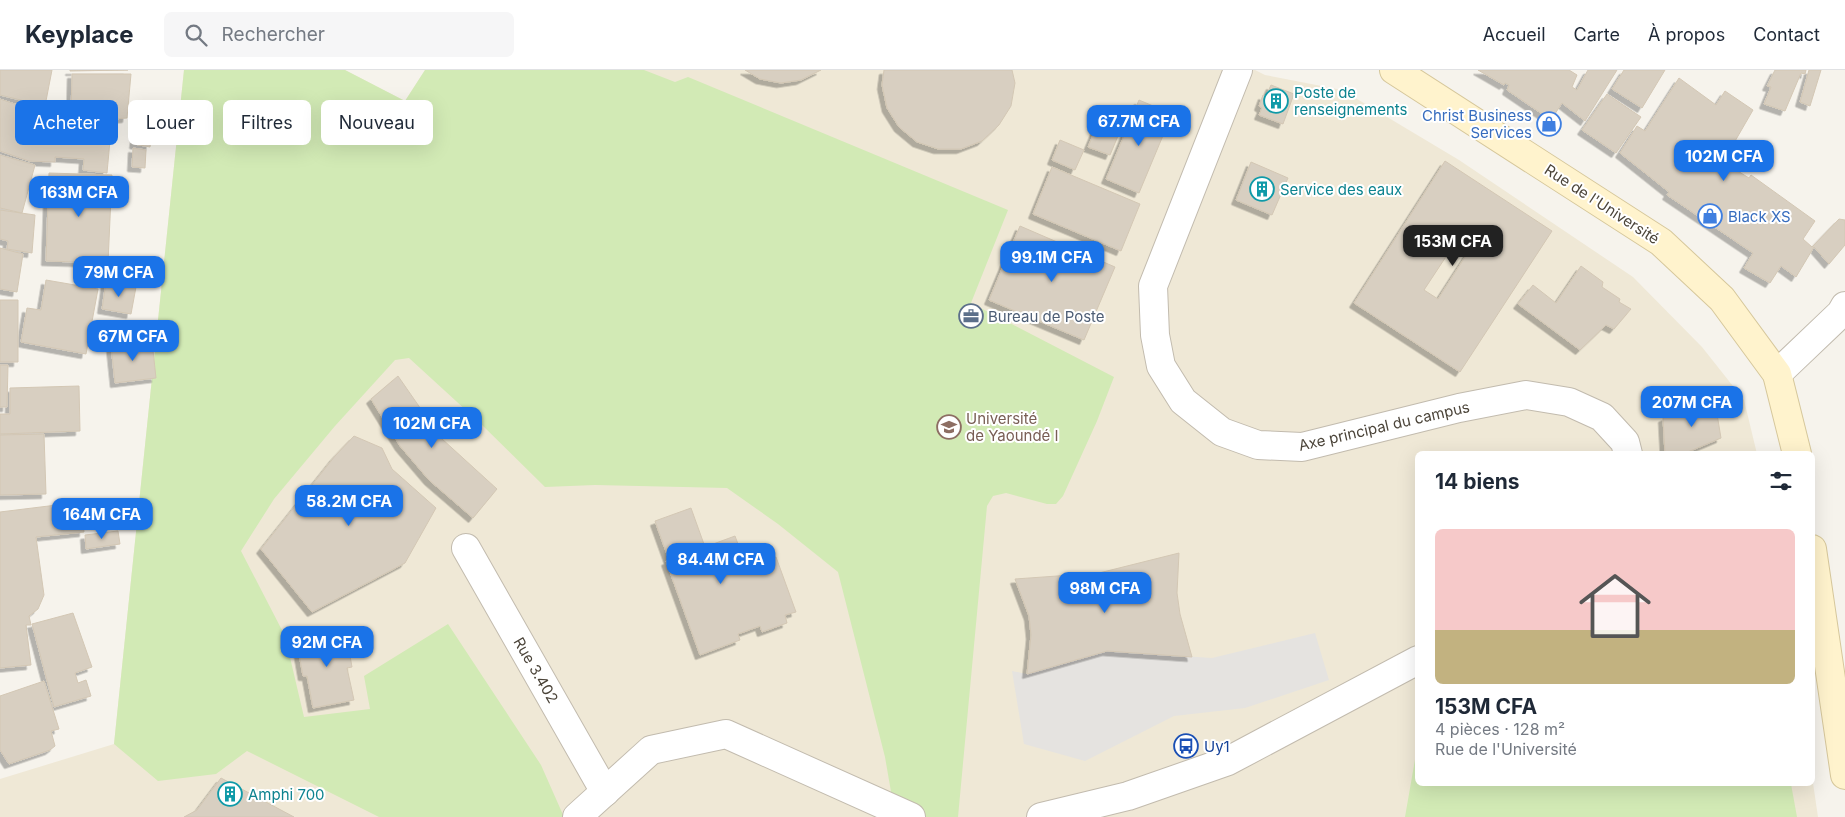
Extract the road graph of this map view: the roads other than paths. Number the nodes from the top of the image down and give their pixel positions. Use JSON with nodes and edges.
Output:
{"nodes":[{"id":1,"x":1238,"y":70,"type":"edge"},
{"id":2,"x":1394,"y":70,"type":"edge"},
{"id":3,"x":1845,"y":306,"type":"edge"},
{"id":4,"x":1777,"y":374,"type":"junction"},
{"id":5,"x":1627,"y":451,"type":"edge"},
{"id":6,"x":1796,"y":451,"type":"edge"},
{"id":7,"x":466,"y":548,"type":"dead end"},
{"id":8,"x":1815,"y":570,"type":"edge"},
{"id":9,"x":1415,"y":662,"type":"edge"},
{"id":10,"x":1845,"y":775,"type":"edge"},
{"id":11,"x":605,"y":792,"type":"junction"},
{"id":12,"x":578,"y":817,"type":"edge"},
{"id":13,"x":911,"y":817,"type":"edge"},
{"id":14,"x":1041,"y":817,"type":"edge"}],
"edges":[{"from":1,"to":5,"type":"street","name":"Axe principal du campus"},
{"from":2,"to":4,"type":"main road","name":"Rue de l'Université"},
{"from":3,"to":4,"type":"street"},
{"from":4,"to":6,"type":"main road"},
{"from":7,"to":11,"type":"street","name":"Rue 3.402"},
{"from":8,"to":10,"type":"main road"},
{"from":9,"to":14,"type":"street"},
{"from":11,"to":12,"type":"street"},
{"from":11,"to":13,"type":"street"}]}
